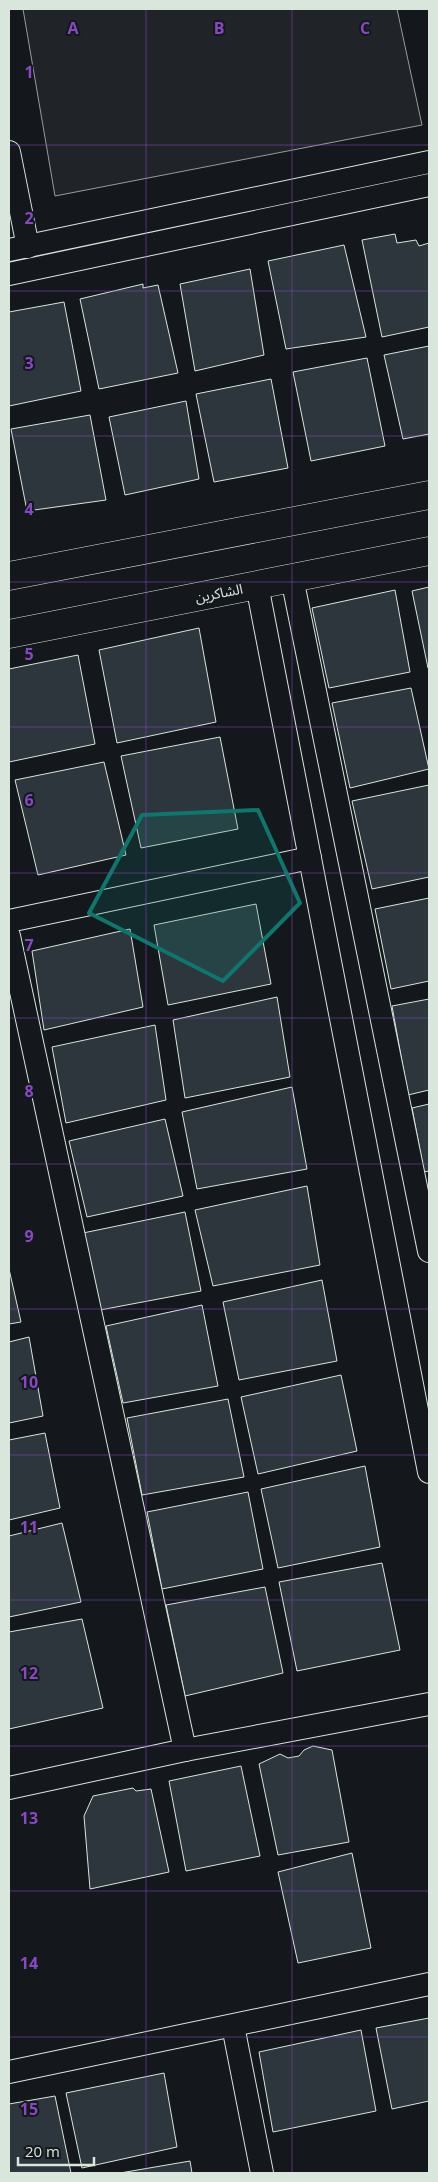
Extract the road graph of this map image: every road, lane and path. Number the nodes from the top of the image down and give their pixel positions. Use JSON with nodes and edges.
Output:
{"nodes":[{"id":1,"x":9,"y":152,"type":"edge"},
{"id":2,"x":429,"y":162,"type":"edge"},
{"id":3,"x":429,"y":185,"type":"edge"},
{"id":4,"x":18,"y":249,"type":"edge"},
{"id":5,"x":9,"y":274,"type":"edge"},
{"id":6,"x":429,"y":495,"type":"edge"},
{"id":7,"x":429,"y":551,"type":"edge"},
{"id":8,"x":9,"y":576,"type":"edge"},
{"id":9,"x":292,"y":578,"type":"junction"},
{"id":10,"x":257,"y":585,"type":"junction"},
{"id":11,"x":9,"y":634,"type":"edge"},
{"id":12,"x":310,"y":858,"type":"junction"},
{"id":13,"x":9,"y":921,"type":"edge"},
{"id":14,"x":9,"y":936,"type":"edge"},
{"id":15,"x":427,"y":1224,"type":"edge"},
{"id":16,"x":429,"y":1251,"type":"edge"},
{"id":17,"x":429,"y":1472,"type":"edge"},
{"id":18,"x":429,"y":1704,"type":"edge"},
{"id":19,"x":185,"y":1750,"type":"junction"},
{"id":20,"x":9,"y":1788,"type":"edge"},
{"id":21,"x":429,"y":1984,"type":"edge"},
{"id":22,"x":234,"y":2026,"type":"junction"},
{"id":23,"x":9,"y":2072,"type":"edge"},
{"id":24,"x":262,"y":2173,"type":"edge"}],
"edges":[{"from":1,"to":4,"type":"street"},
{"from":2,"to":4,"type":"street"},
{"from":3,"to":5,"type":"street"},
{"from":6,"to":8,"type":"street"},
{"from":7,"to":9,"type":"street","name":"الشاكرين"},
{"from":9,"to":10,"type":"street","name":"الشاكرين"},
{"from":9,"to":15,"type":"street"},
{"from":10,"to":11,"type":"street","name":"الشاكرين"},
{"from":10,"to":12,"type":"street"},
{"from":12,"to":13,"type":"street"},
{"from":12,"to":17,"type":"street"},
{"from":14,"to":19,"type":"street"},
{"from":15,"to":16,"type":"street"},
{"from":18,"to":19,"type":"street"},
{"from":19,"to":20,"type":"street"},
{"from":21,"to":22,"type":"street"},
{"from":22,"to":23,"type":"street"},
{"from":22,"to":24,"type":"street"}]}
